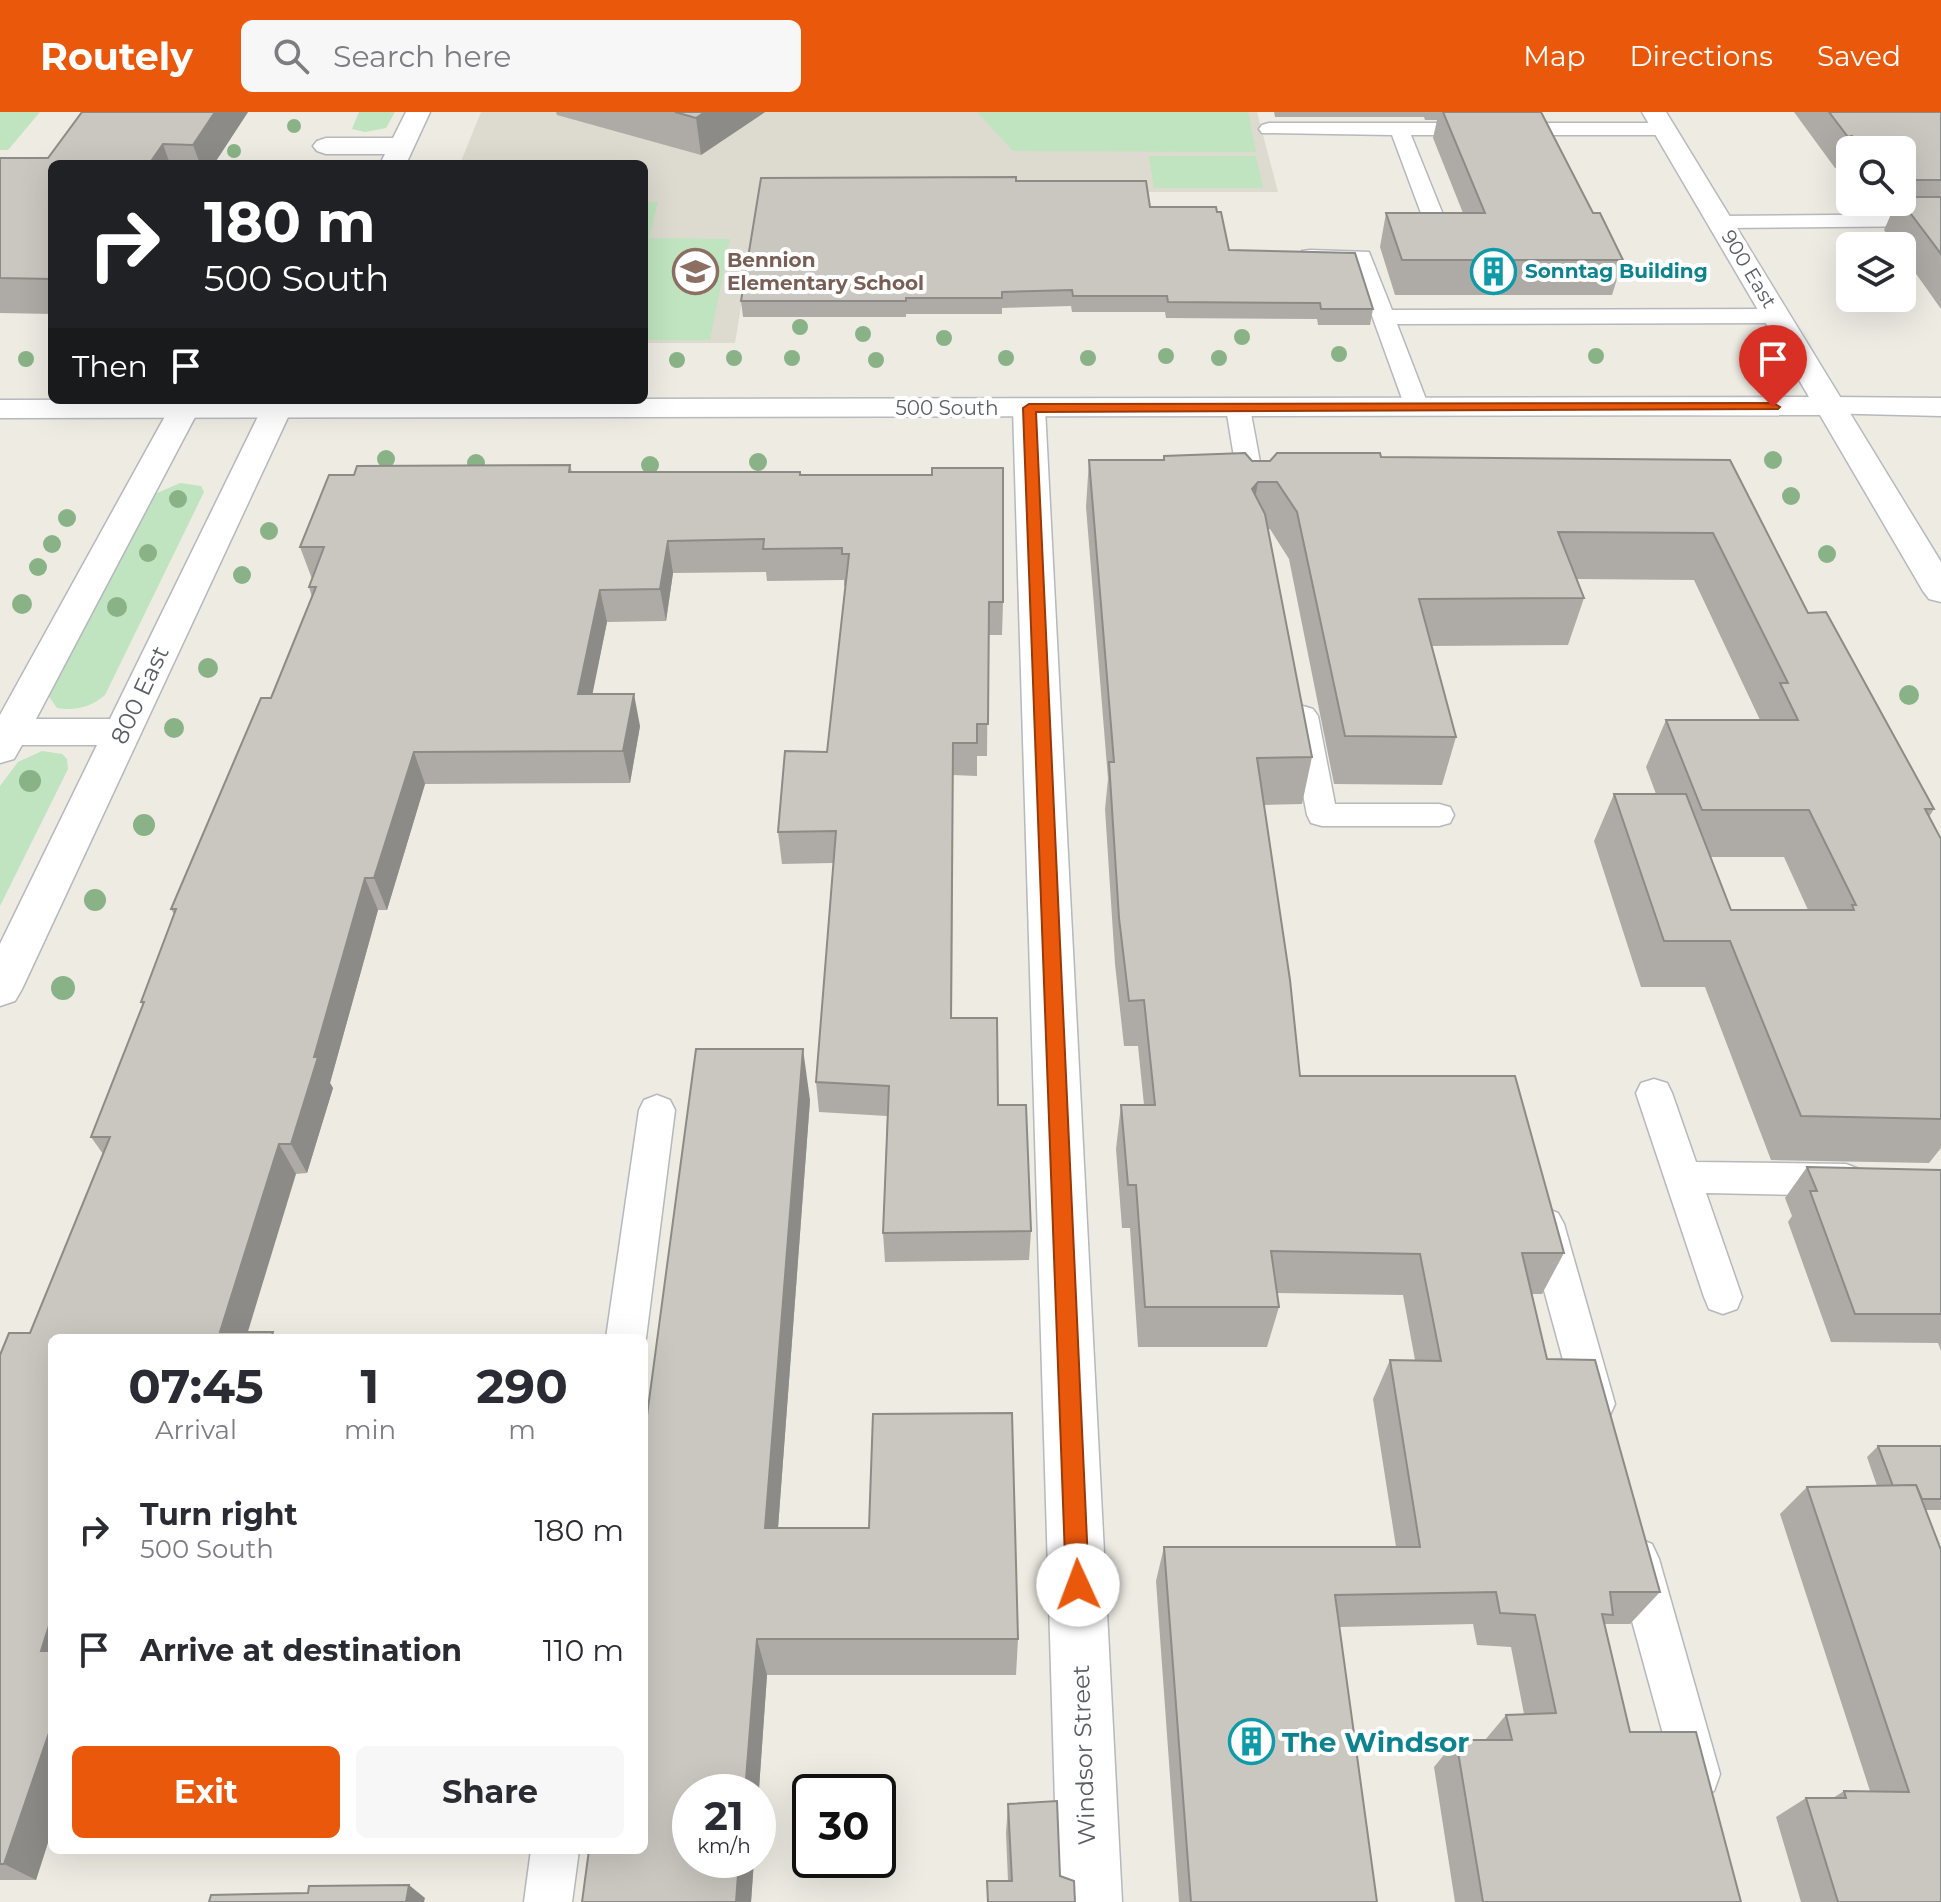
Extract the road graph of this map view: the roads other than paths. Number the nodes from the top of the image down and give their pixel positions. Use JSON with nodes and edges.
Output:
{"nodes":[{"id":1,"x":418,"y":112,"type":"edge"},
{"id":2,"x":1659,"y":120,"type":"edge"},
{"id":3,"x":1269,"y":129,"type":"dead end"},
{"id":4,"x":1399,"y":129,"type":"junction"},
{"id":5,"x":327,"y":144,"type":"edge"},
{"id":6,"x":397,"y":155,"type":"edge"},
{"id":7,"x":1941,"y":220,"type":"edge"},
{"id":8,"x":1721,"y":222,"type":"junction"},
{"id":9,"x":1439,"y":232,"type":"edge"},
{"id":10,"x":1309,"y":256,"type":"edge"},
{"id":11,"x":1777,"y":316,"type":"junction"},
{"id":12,"x":1385,"y":317,"type":"junction"},
{"id":13,"x":186,"y":405,"type":"edge"},
{"id":14,"x":278,"y":405,"type":"edge"},
{"id":15,"x":1831,"y":406,"type":"junction"},
{"id":16,"x":1417,"y":407,"type":"junction"},
{"id":17,"x":1941,"y":407,"type":"edge"},
{"id":18,"x":1029,"y":408,"type":"junction"},
{"id":19,"x":1238,"y":408,"type":"junction"},
{"id":20,"x":0,"y":409,"type":"edge"},
{"id":21,"x":1254,"y":500,"type":"edge"},
{"id":22,"x":1941,"y":591,"type":"edge"},
{"id":23,"x":1299,"y":695,"type":"edge"},
{"id":24,"x":123,"y":732,"type":"junction"},
{"id":25,"x":5,"y":741,"type":"edge"},
{"id":26,"x":1439,"y":815,"type":"dead end"},
{"id":27,"x":0,"y":989,"type":"edge"},
{"id":28,"x":1654,"y":1093,"type":"dead end"},
{"id":29,"x":657,"y":1110,"type":"dead end"},
{"id":30,"x":1682,"y":1177,"type":"junction"},
{"id":31,"x":1880,"y":1181,"type":"edge"},
{"id":32,"x":1534,"y":1183,"type":"edge"},
{"id":33,"x":1723,"y":1297,"type":"dead end"},
{"id":34,"x":627,"y":1334,"type":"edge"},
{"id":35,"x":1604,"y":1439,"type":"edge"},
{"id":36,"x":1625,"y":1515,"type":"edge"},
{"id":37,"x":1707,"y":1813,"type":"edge"},
{"id":38,"x":554,"y":1854,"type":"edge"},
{"id":39,"x":548,"y":1902,"type":"edge"},
{"id":40,"x":1090,"y":1902,"type":"edge"}],
"edges":[{"from":1,"to":6,"type":"street"},
{"from":2,"to":4,"type":"lane"},
{"from":2,"to":8,"type":"street","name":"900 East"},
{"from":3,"to":4,"type":"lane"},
{"from":4,"to":9,"type":"lane"},
{"from":5,"to":6,"type":"street"},
{"from":7,"to":8,"type":"lane"},
{"from":8,"to":11,"type":"street","name":"900 East"},
{"from":10,"to":12,"type":"lane"},
{"from":11,"to":12,"type":"lane"},
{"from":11,"to":15,"type":"street","name":"900 East"},
{"from":12,"to":16,"type":"lane"},
{"from":13,"to":14,"type":"street","name":"500 South"},
{"from":13,"to":20,"type":"street","name":"500 South"},
{"from":13,"to":25,"type":"street"},
{"from":14,"to":18,"type":"street","name":"500 South"},
{"from":14,"to":24,"type":"street","name":"800 East"},
{"from":15,"to":16,"type":"street","name":"500 South"},
{"from":15,"to":17,"type":"street","name":"500 South"},
{"from":15,"to":22,"type":"street","name":"900 East"},
{"from":16,"to":19,"type":"street","name":"500 South"},
{"from":18,"to":19,"type":"street","name":"500 South"},
{"from":18,"to":40,"type":"street","name":"Windsor Street"},
{"from":19,"to":21,"type":"lane"},
{"from":23,"to":26,"type":"lane"},
{"from":24,"to":25,"type":"street"},
{"from":24,"to":27,"type":"street","name":"800 East"},
{"from":28,"to":30,"type":"lane"},
{"from":29,"to":34,"type":"lane"},
{"from":30,"to":31,"type":"lane"},
{"from":30,"to":33,"type":"lane"},
{"from":32,"to":35,"type":"lane"},
{"from":36,"to":37,"type":"lane"},
{"from":38,"to":39,"type":"lane"}]}
